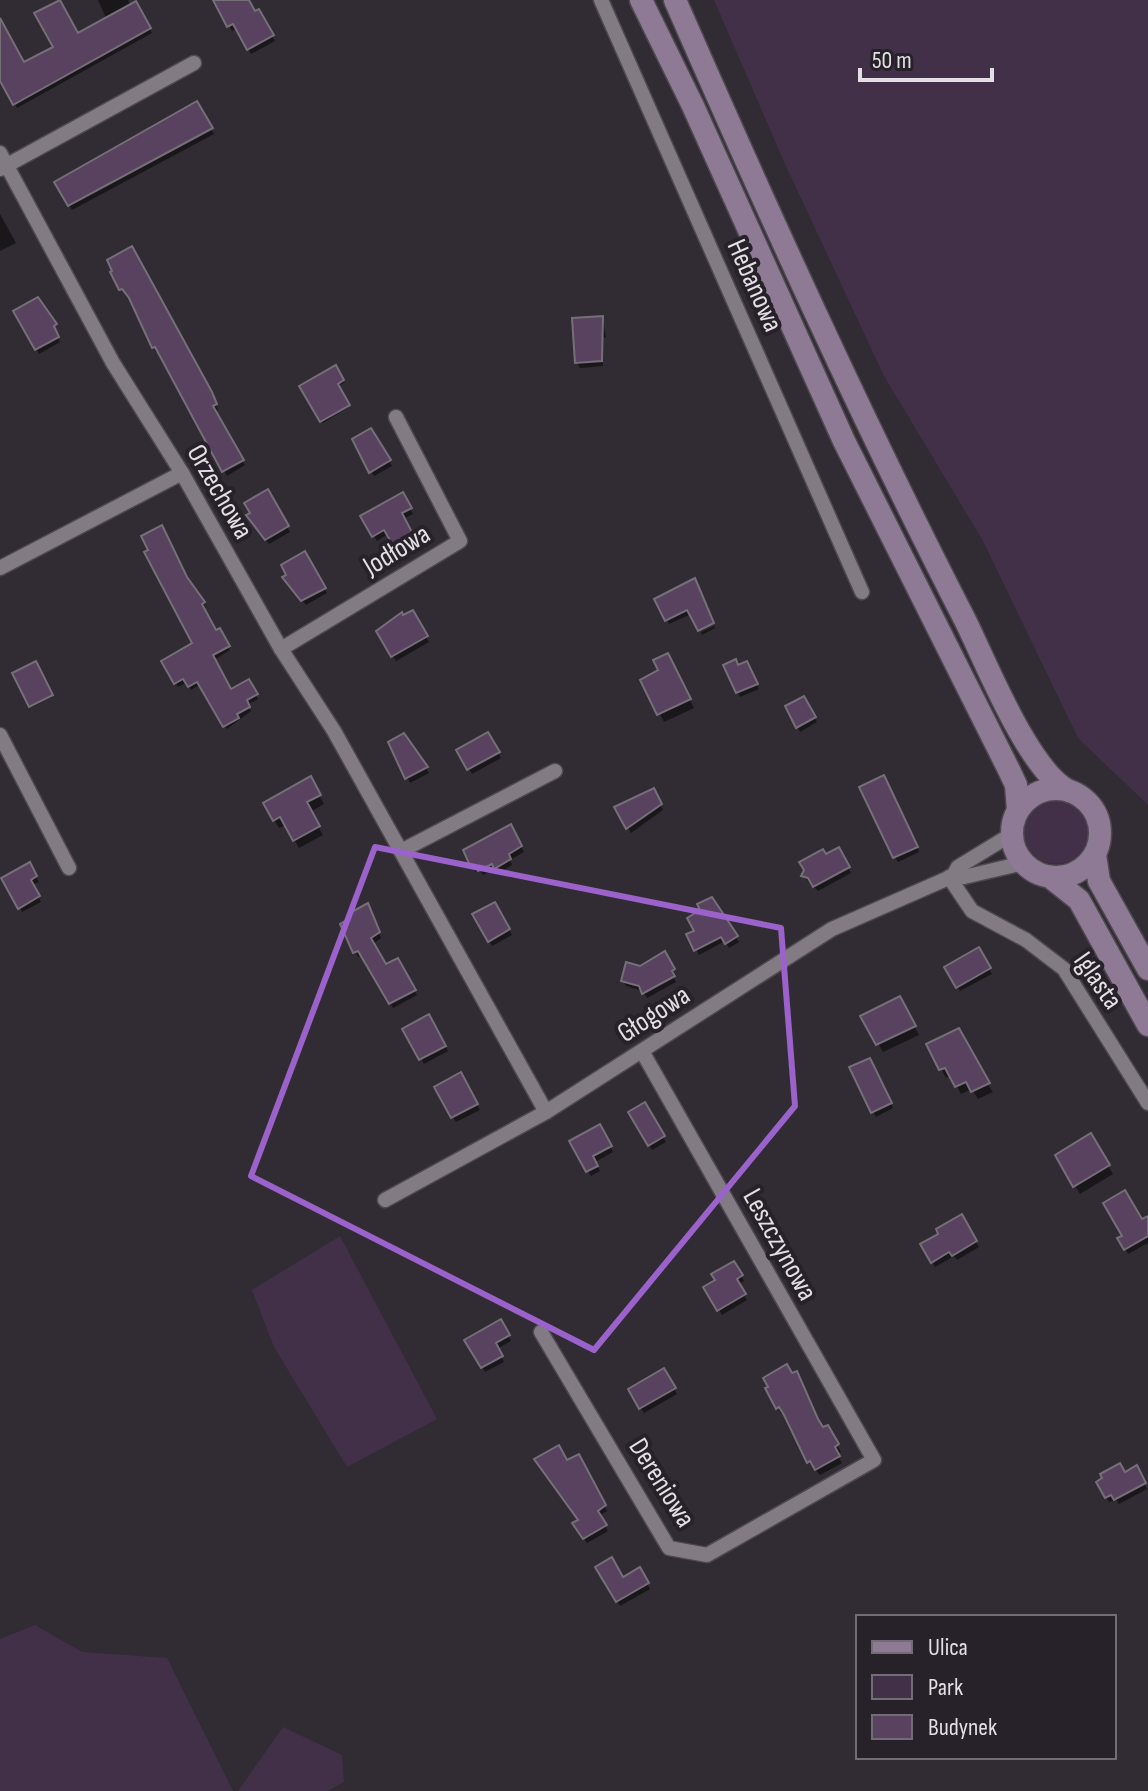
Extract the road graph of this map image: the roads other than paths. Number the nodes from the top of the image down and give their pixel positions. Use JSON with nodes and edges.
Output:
{"nodes":[{"id":1,"x":601,"y":0,"type":"edge"},
{"id":2,"x":641,"y":0,"type":"edge"},
{"id":3,"x":675,"y":0,"type":"edge"},
{"id":4,"x":194,"y":63,"type":"dead end"},
{"id":5,"x":2,"y":163,"type":"edge"},
{"id":6,"x":396,"y":417,"type":"dead end"},
{"id":7,"x":182,"y":473,"type":"junction"},
{"id":8,"x":0,"y":568,"type":"edge"},
{"id":9,"x":862,"y":592,"type":"dead end"},
{"id":10,"x":281,"y":649,"type":"junction"},
{"id":11,"x":0,"y":735,"type":"edge"},
{"id":12,"x":555,"y":771,"type":"dead end"},
{"id":13,"x":1069,"y":791,"type":"junction"},
{"id":14,"x":1018,"y":810,"type":"junction"},
{"id":15,"x":1012,"y":834,"type":"junction"},
{"id":16,"x":401,"y":851,"type":"junction"},
{"id":17,"x":1095,"y":855,"type":"junction"},
{"id":18,"x":1023,"y":863,"type":"junction"},
{"id":19,"x":69,"y":868,"type":"dead end"},
{"id":20,"x":951,"y":877,"type":"junction"},
{"id":21,"x":1050,"y":877,"type":"junction"},
{"id":22,"x":1148,"y":969,"type":"edge"},
{"id":23,"x":1148,"y":1025,"type":"edge"},
{"id":24,"x":643,"y":1053,"type":"junction"},
{"id":25,"x":1148,"y":1103,"type":"edge"},
{"id":26,"x":546,"y":1112,"type":"junction"},
{"id":27,"x":385,"y":1200,"type":"dead end"},
{"id":28,"x":541,"y":1332,"type":"dead end"},
{"id":29,"x":874,"y":1460,"type":"joint"}],
"edges":[{"from":1,"to":9,"type":"street","name":"Hebanowa"},
{"from":2,"to":14,"type":"main road"},
{"from":3,"to":13,"type":"main road"},
{"from":4,"to":5,"type":"street"},
{"from":5,"to":7,"type":"street","name":"Orzechowa"},
{"from":6,"to":10,"type":"street","name":"Jodłowa"},
{"from":7,"to":8,"type":"street"},
{"from":7,"to":10,"type":"street","name":"Orzechowa"},
{"from":10,"to":16,"type":"street","name":"Orzechowa"},
{"from":11,"to":19,"type":"street"},
{"from":12,"to":16,"type":"street"},
{"from":13,"to":14,"type":"main road"},
{"from":13,"to":17,"type":"main road"},
{"from":14,"to":15,"type":"main road"},
{"from":15,"to":18,"type":"main road"},
{"from":15,"to":20,"type":"street","name":"Głogowa"},
{"from":16,"to":26,"type":"street","name":"Orzechowa"},
{"from":17,"to":21,"type":"main road"},
{"from":17,"to":22,"type":"main road"},
{"from":18,"to":20,"type":"street","name":"Głogowa"},
{"from":18,"to":21,"type":"main road"},
{"from":20,"to":24,"type":"street","name":"Głogowa"},
{"from":20,"to":25,"type":"street","name":"Iglasta"},
{"from":21,"to":23,"type":"main road"},
{"from":24,"to":26,"type":"street","name":"Głogowa"},
{"from":24,"to":29,"type":"street","name":"Leszczynowa"},
{"from":26,"to":27,"type":"street","name":"Głogowa"},
{"from":28,"to":29,"type":"street","name":"Dereniowa"}]}
